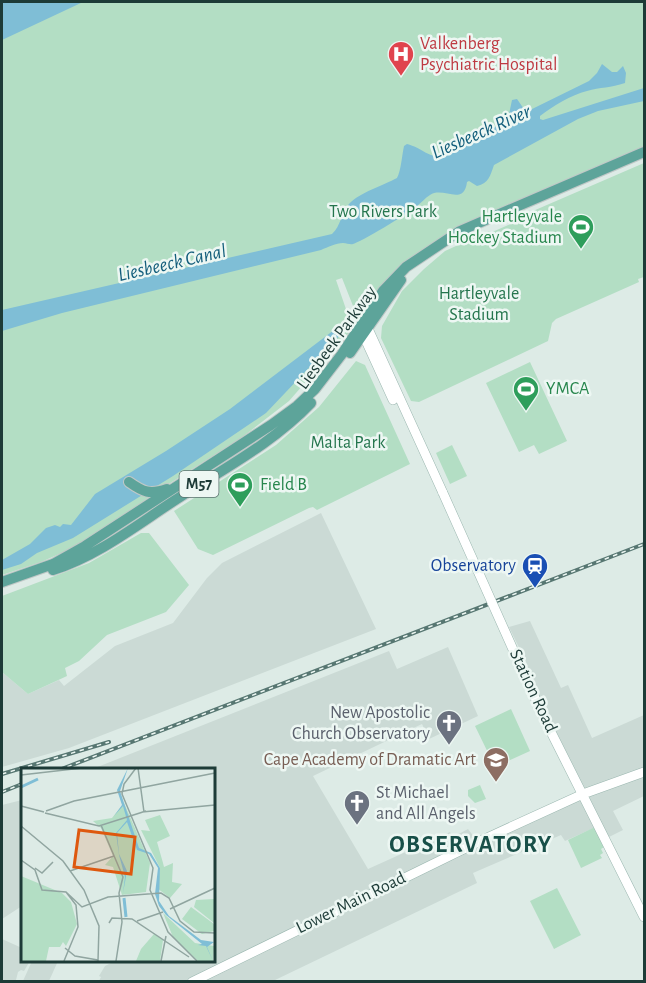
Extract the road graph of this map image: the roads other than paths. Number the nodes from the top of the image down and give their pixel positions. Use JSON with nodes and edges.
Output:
{"nodes":[{"id":1,"x":645,"y":152,"type":"edge"},
{"id":2,"x":364,"y":327,"type":"junction"},
{"id":3,"x":129,"y":482,"type":"dead end"},
{"id":4,"x":181,"y":483,"type":"junction"},
{"id":5,"x":2,"y":582,"type":"edge"},
{"id":6,"x":2,"y":587,"type":"edge"},
{"id":7,"x":645,"y":772,"type":"edge"},
{"id":8,"x":572,"y":773,"type":"junction"},
{"id":9,"x":583,"y":794,"type":"junction"},
{"id":10,"x":563,"y":803,"type":"junction"},
{"id":11,"x":645,"y":917,"type":"edge"},
{"id":12,"x":192,"y":981,"type":"edge"}],
"edges":[{"from":1,"to":2,"type":"main road","name":"Liesbeek Parkway","number":"M57"},
{"from":2,"to":4,"type":"main road","name":"Liesbeek Parkway","number":"M57"},
{"from":2,"to":6,"type":"main road","name":"Liesbeek Parkway","number":"M57"},
{"from":2,"to":8,"type":"main road","name":"Station Road","bridge":true},
{"from":3,"to":4,"type":"main road"},
{"from":4,"to":5,"type":"main road","name":"Liesbeek Parkway","number":"M57"},
{"from":7,"to":9,"type":"main road","name":"Lower Main Road"},
{"from":8,"to":9,"type":"main road","name":"Station Road"},
{"from":8,"to":10,"type":"main road"},
{"from":9,"to":10,"type":"main road","name":"Lower Main Road"},
{"from":9,"to":11,"type":"main road","name":"Station Road"},
{"from":10,"to":12,"type":"main road","name":"Lower Main Road"}]}
